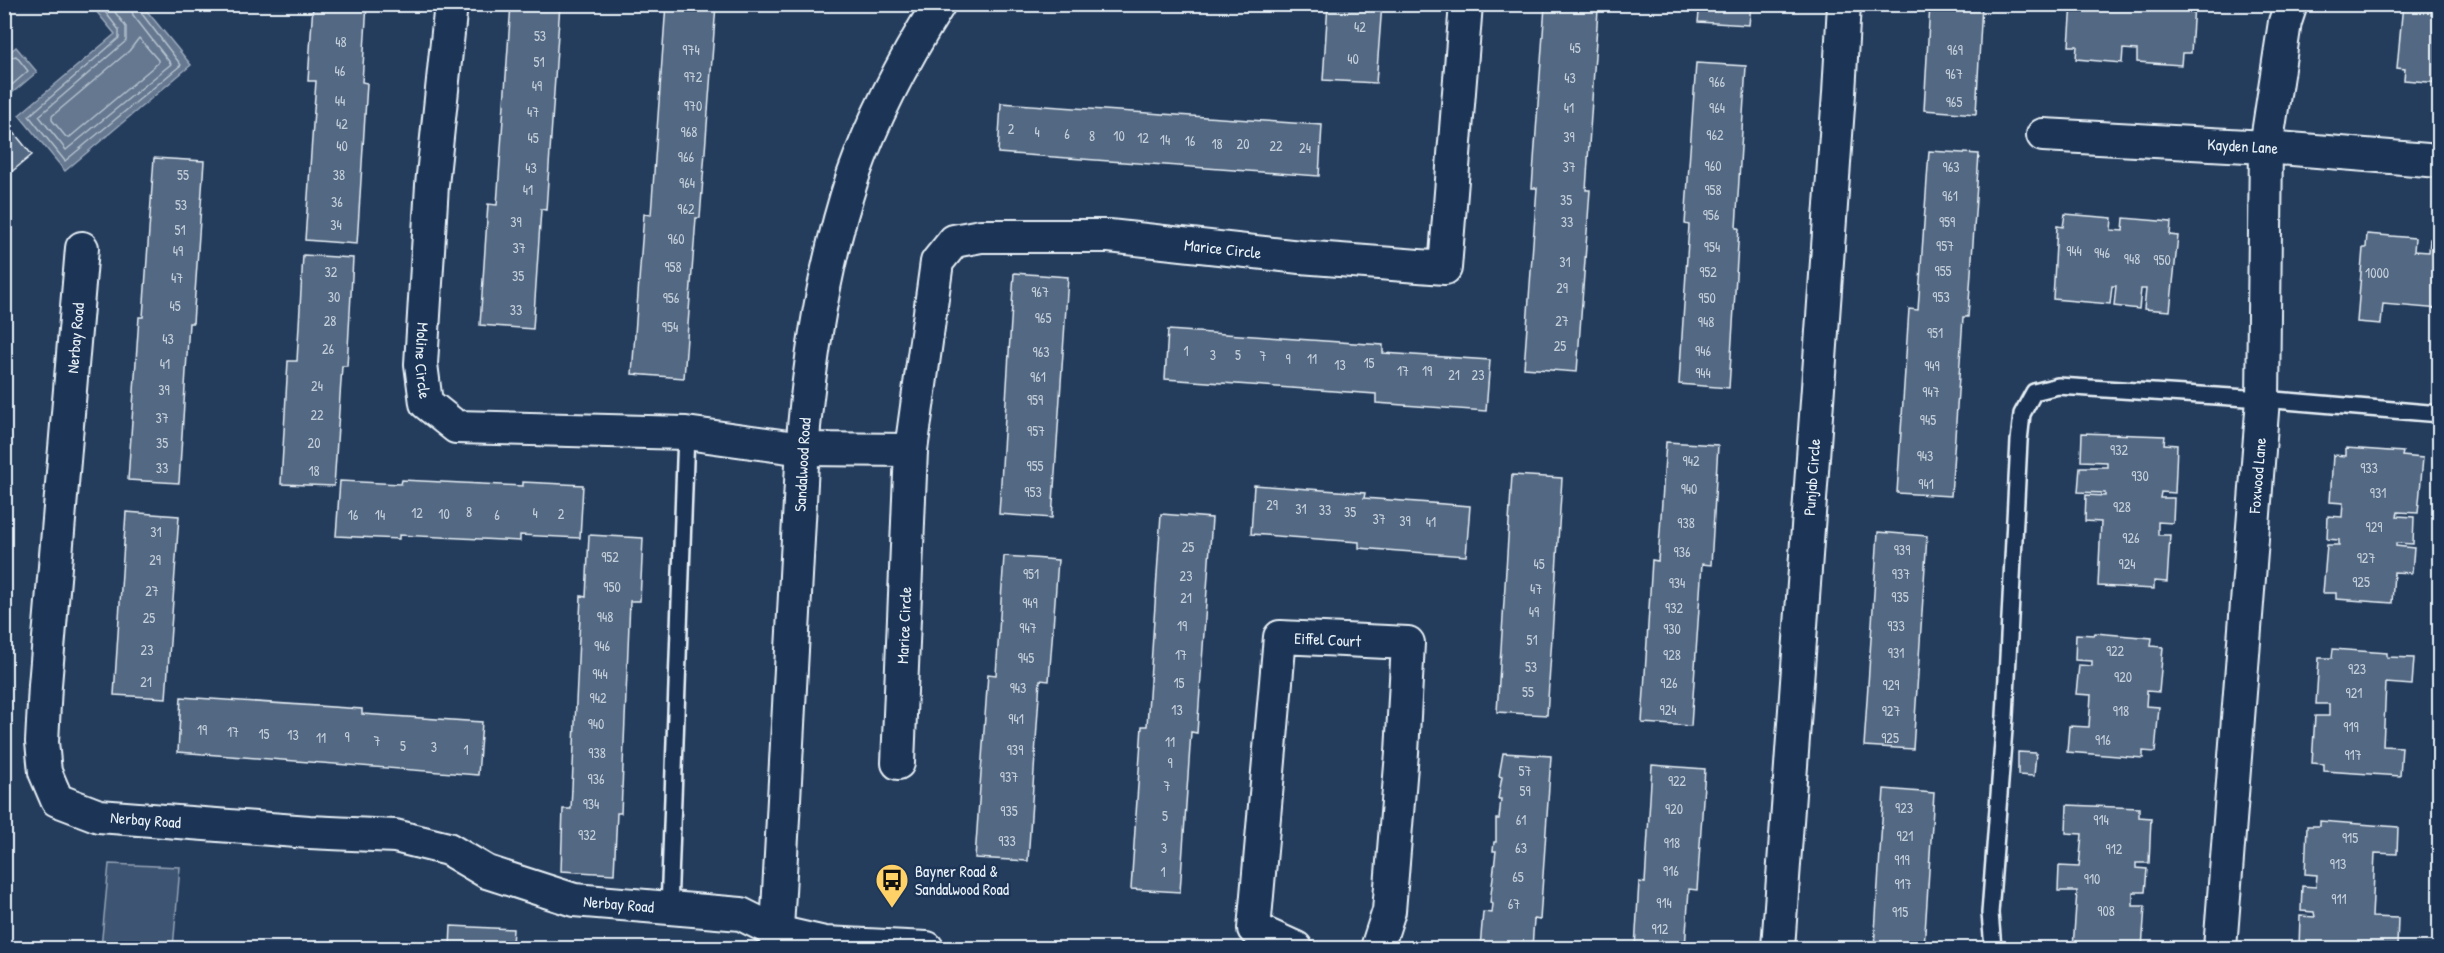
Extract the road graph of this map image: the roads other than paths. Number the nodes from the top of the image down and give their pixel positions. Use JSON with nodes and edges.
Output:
{"nodes":[{"id":1,"x":451,"y":4,"type":"edge"},
{"id":2,"x":939,"y":4,"type":"edge"},
{"id":3,"x":1466,"y":4,"type":"edge"},
{"id":4,"x":1844,"y":4,"type":"edge"},
{"id":5,"x":2291,"y":4,"type":"edge"},
{"id":6,"x":2043,"y":135,"type":"dead end"},
{"id":7,"x":2265,"y":147,"type":"junction"},
{"id":8,"x":2439,"y":161,"type":"edge"},
{"id":9,"x":82,"y":248,"type":"dead end"},
{"id":10,"x":2263,"y":399,"type":"junction"},
{"id":11,"x":2439,"y":414,"type":"edge"},
{"id":12,"x":686,"y":433,"type":"junction"},
{"id":13,"x":803,"y":449,"type":"junction"},
{"id":14,"x":911,"y":450,"type":"junction"},
{"id":15,"x":898,"y":763,"type":"dead end"},
{"id":16,"x":669,"y":910,"type":"junction"},
{"id":17,"x":776,"y":940,"type":"edge"},
{"id":18,"x":927,"y":948,"type":"edge"},
{"id":19,"x":1296,"y":948,"type":"edge"},
{"id":20,"x":1377,"y":948,"type":"edge"},
{"id":21,"x":1778,"y":948,"type":"edge"},
{"id":22,"x":1993,"y":948,"type":"edge"},
{"id":23,"x":2220,"y":948,"type":"edge"}],
"edges":[{"from":1,"to":12,"type":"street","name":"Moline Circle"},
{"from":2,"to":13,"type":"street","name":"Sandalwood Road"},
{"from":3,"to":14,"type":"street","name":"Marice Circle"},
{"from":4,"to":21,"type":"street","name":"Punjab Circle"},
{"from":5,"to":7,"type":"street","name":"Foxwood Lane"},
{"from":6,"to":7,"type":"street","name":"Kayden Lane"},
{"from":7,"to":8,"type":"street","name":"Kayden Lane"},
{"from":7,"to":10,"type":"street","name":"Foxwood Lane"},
{"from":9,"to":16,"type":"street","name":"Nerbay Road"},
{"from":10,"to":11,"type":"lane"},
{"from":10,"to":22,"type":"lane"},
{"from":10,"to":23,"type":"street","name":"Foxwood Lane"},
{"from":12,"to":13,"type":"street","name":"Moline Circle"},
{"from":12,"to":16,"type":"lane"},
{"from":13,"to":14,"type":"street"},
{"from":13,"to":17,"type":"street","name":"Sandalwood Road"},
{"from":14,"to":15,"type":"street","name":"Marice Circle"},
{"from":16,"to":17,"type":"street","name":"Nerbay Road"},
{"from":17,"to":18,"type":"street","name":"Nerbay Road"},
{"from":19,"to":20,"type":"street","name":"Eiffel Court"}]}
